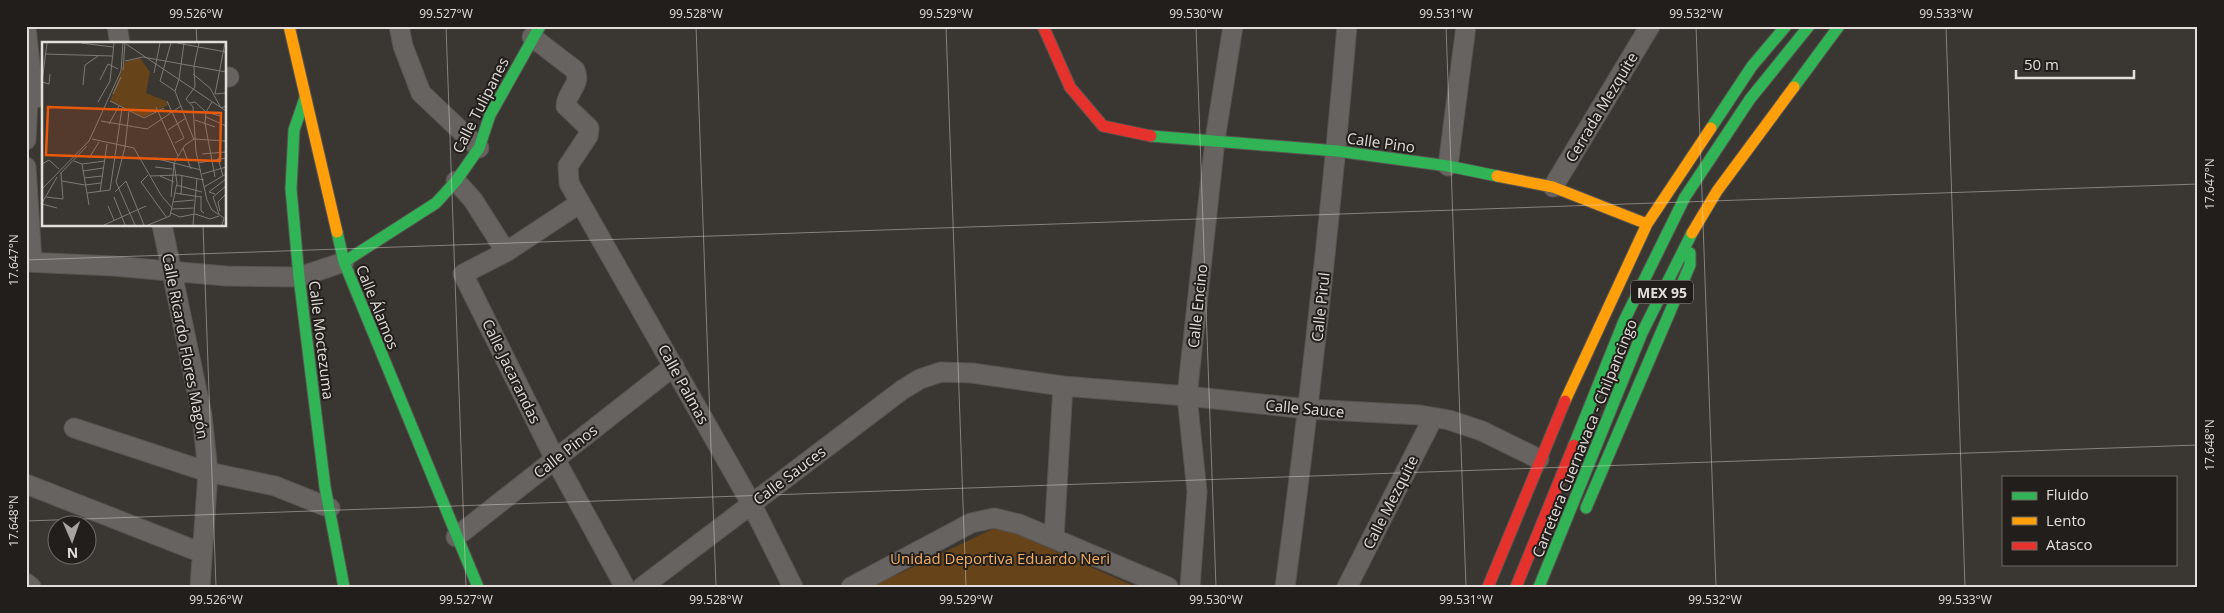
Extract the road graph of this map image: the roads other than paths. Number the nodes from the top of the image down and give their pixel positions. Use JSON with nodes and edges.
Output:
{"nodes":[{"id":1,"x":118,"y":26,"type":"edge"},
{"id":2,"x":289,"y":26,"type":"edge"},
{"id":3,"x":399,"y":26,"type":"edge"},
{"id":4,"x":414,"y":26,"type":"edge"},
{"id":5,"x":1043,"y":26,"type":"edge"},
{"id":6,"x":1233,"y":26,"type":"edge"},
{"id":7,"x":1347,"y":26,"type":"edge"},
{"id":8,"x":1466,"y":26,"type":"edge"},
{"id":9,"x":1650,"y":26,"type":"edge"},
{"id":10,"x":1786,"y":26,"type":"edge"},
{"id":11,"x":1809,"y":26,"type":"edge"},
{"id":12,"x":1839,"y":26,"type":"edge"},
{"id":13,"x":26,"y":28,"type":"edge"},
{"id":14,"x":536,"y":32,"type":"edge"},
{"id":15,"x":120,"y":42,"type":"edge"},
{"id":16,"x":403,"y":46,"type":"junction"},
{"id":17,"x":306,"y":97,"type":"junction"},
{"id":18,"x":33,"y":99,"type":"edge"},
{"id":19,"x":26,"y":140,"type":"edge"},
{"id":20,"x":1215,"y":140,"type":"junction"},
{"id":21,"x":479,"y":148,"type":"junction"},
{"id":22,"x":1337,"y":151,"type":"junction"},
{"id":23,"x":1448,"y":166,"type":"junction"},
{"id":24,"x":26,"y":167,"type":"edge"},
{"id":25,"x":456,"y":181,"type":"junction"},
{"id":26,"x":1553,"y":187,"type":"junction"},
{"id":27,"x":580,"y":203,"type":"junction"},
{"id":28,"x":1647,"y":224,"type":"junction"},
{"id":29,"x":162,"y":226,"type":"edge"},
{"id":30,"x":1689,"y":238,"type":"junction"},
{"id":31,"x":506,"y":252,"type":"junction"},
{"id":32,"x":29,"y":262,"type":"edge"},
{"id":33,"x":344,"y":262,"type":"junction"},
{"id":34,"x":173,"y":270,"type":"junction"},
{"id":35,"x":299,"y":277,"type":"junction"},
{"id":36,"x":674,"y":366,"type":"junction"},
{"id":37,"x":941,"y":372,"type":"joint"},
{"id":38,"x":1063,"y":386,"type":"junction"},
{"id":39,"x":1187,"y":396,"type":"junction"},
{"id":40,"x":1308,"y":409,"type":"junction"},
{"id":41,"x":1433,"y":418,"type":"junction"},
{"id":42,"x":74,"y":428,"type":"dead end"},
{"id":43,"x":555,"y":459,"type":"junction"},
{"id":44,"x":1539,"y":459,"type":"junction"},
{"id":45,"x":208,"y":472,"type":"junction"},
{"id":46,"x":26,"y":484,"type":"edge"},
{"id":47,"x":751,"y":503,"type":"junction"},
{"id":48,"x":330,"y":508,"type":"junction"},
{"id":49,"x":1580,"y":522,"type":"dead end"},
{"id":50,"x":456,"y":537,"type":"junction"},
{"id":51,"x":1054,"y":538,"type":"junction"},
{"id":52,"x":202,"y":553,"type":"junction"},
{"id":53,"x":26,"y":583,"type":"edge"},
{"id":54,"x":31,"y":587,"type":"edge"},
{"id":55,"x":200,"y":587,"type":"edge"},
{"id":56,"x":344,"y":587,"type":"edge"},
{"id":57,"x":478,"y":587,"type":"edge"},
{"id":58,"x":625,"y":587,"type":"edge"},
{"id":59,"x":642,"y":587,"type":"edge"},
{"id":60,"x":793,"y":587,"type":"edge"},
{"id":61,"x":851,"y":587,"type":"edge"},
{"id":62,"x":1168,"y":587,"type":"edge"},
{"id":63,"x":1190,"y":587,"type":"edge"},
{"id":64,"x":1285,"y":587,"type":"edge"},
{"id":65,"x":1348,"y":587,"type":"edge"},
{"id":66,"x":1488,"y":587,"type":"edge"},
{"id":67,"x":1516,"y":587,"type":"edge"},
{"id":68,"x":1539,"y":587,"type":"edge"}],
"edges":[{"from":1,"to":15,"type":"street"},
{"from":2,"to":17,"type":"main road","name":"Calle Álamos"},
{"from":3,"to":16,"type":"street"},
{"from":4,"to":16,"type":"street"},
{"from":5,"to":20,"type":"main road","name":"Calle Pino"},
{"from":6,"to":20,"type":"street","name":"Calle Encino"},
{"from":7,"to":22,"type":"street","name":"Calle Pirul"},
{"from":8,"to":23,"type":"street"},
{"from":9,"to":26,"type":"street","name":"Cerrada Mezquite"},
{"from":10,"to":28,"type":"main road"},
{"from":11,"to":67,"type":"main road","name":"Carretera Cuernavaca - Chilpancingo","number":"MEX 95"},
{"from":12,"to":30,"type":"main road","name":"Carretera Cuernavaca - Chilpancingo","number":"MEX 95"},
{"from":13,"to":18,"type":"street"},
{"from":14,"to":21,"type":"main road","name":"Calle Tulipanes"},
{"from":14,"to":27,"type":"street","name":"Calle Palmas"},
{"from":16,"to":21,"type":"street"},
{"from":17,"to":33,"type":"main road","name":"Calle Álamos"},
{"from":17,"to":35,"type":"main road","name":"Calle Moctezuma"},
{"from":18,"to":19,"type":"street"},
{"from":20,"to":22,"type":"main road","name":"Calle Pino"},
{"from":20,"to":39,"type":"street","name":"Calle Encino"},
{"from":21,"to":25,"type":"main road","name":"Calle Tulipanes"},
{"from":22,"to":23,"type":"main road","name":"Calle Pino"},
{"from":22,"to":40,"type":"street","name":"Calle Pirul"},
{"from":23,"to":26,"type":"main road","name":"Calle Pino"},
{"from":24,"to":32,"type":"street"},
{"from":25,"to":31,"type":"street"},
{"from":25,"to":33,"type":"main road","name":"Calle Tulipanes"},
{"from":26,"to":28,"type":"main road","name":"Calle Pino"},
{"from":27,"to":31,"type":"street"},
{"from":27,"to":36,"type":"street","name":"Calle Palmas"},
{"from":28,"to":44,"type":"main road"},
{"from":29,"to":34,"type":"street","name":"Calle Ricardo Flores Magón"},
{"from":30,"to":49,"type":"main road"},
{"from":30,"to":68,"type":"main road","name":"Carretera Cuernavaca - Chilpancingo","number":"MEX 95"},
{"from":31,"to":43,"type":"street","name":"Calle Jacarandas"},
{"from":32,"to":34,"type":"street"},
{"from":33,"to":35,"type":"street"},
{"from":33,"to":50,"type":"main road","name":"Calle Álamos"},
{"from":34,"to":35,"type":"street"},
{"from":34,"to":45,"type":"street","name":"Calle Ricardo Flores Magón"},
{"from":35,"to":48,"type":"main road","name":"Calle Moctezuma"},
{"from":36,"to":43,"type":"street","name":"Calle Pinos"},
{"from":36,"to":47,"type":"street","name":"Calle Palmas"},
{"from":37,"to":38,"type":"street","name":"Calle Sauce"},
{"from":37,"to":47,"type":"street","name":"Calle Sauces"},
{"from":38,"to":39,"type":"street","name":"Calle Sauce"},
{"from":38,"to":51,"type":"street"},
{"from":39,"to":40,"type":"street","name":"Calle Sauce"},
{"from":39,"to":63,"type":"street","name":"Calle Encino"},
{"from":40,"to":41,"type":"street","name":"Calle Sauce"},
{"from":40,"to":64,"type":"street","name":"Calle Pirul"},
{"from":41,"to":44,"type":"street","name":"Calle Sauce"},
{"from":41,"to":65,"type":"street","name":"Calle Mezquite"},
{"from":42,"to":45,"type":"street"},
{"from":43,"to":50,"type":"street","name":"Calle Pinos"},
{"from":43,"to":58,"type":"street","name":"Calle Jacarandas"},
{"from":44,"to":66,"type":"main road"},
{"from":45,"to":48,"type":"street"},
{"from":45,"to":52,"type":"street","name":"Calle Ricardo Flores Magón"},
{"from":46,"to":52,"type":"street"},
{"from":47,"to":59,"type":"street","name":"Calle Sauces"},
{"from":47,"to":60,"type":"street","name":"Calle Palmas"},
{"from":48,"to":56,"type":"main road","name":"Calle Moctezuma"},
{"from":50,"to":57,"type":"main road","name":"Calle Álamos"},
{"from":51,"to":61,"type":"street"},
{"from":51,"to":62,"type":"street"},
{"from":52,"to":55,"type":"street","name":"Calle Ricardo Flores Magón"},
{"from":53,"to":54,"type":"street"}]}
